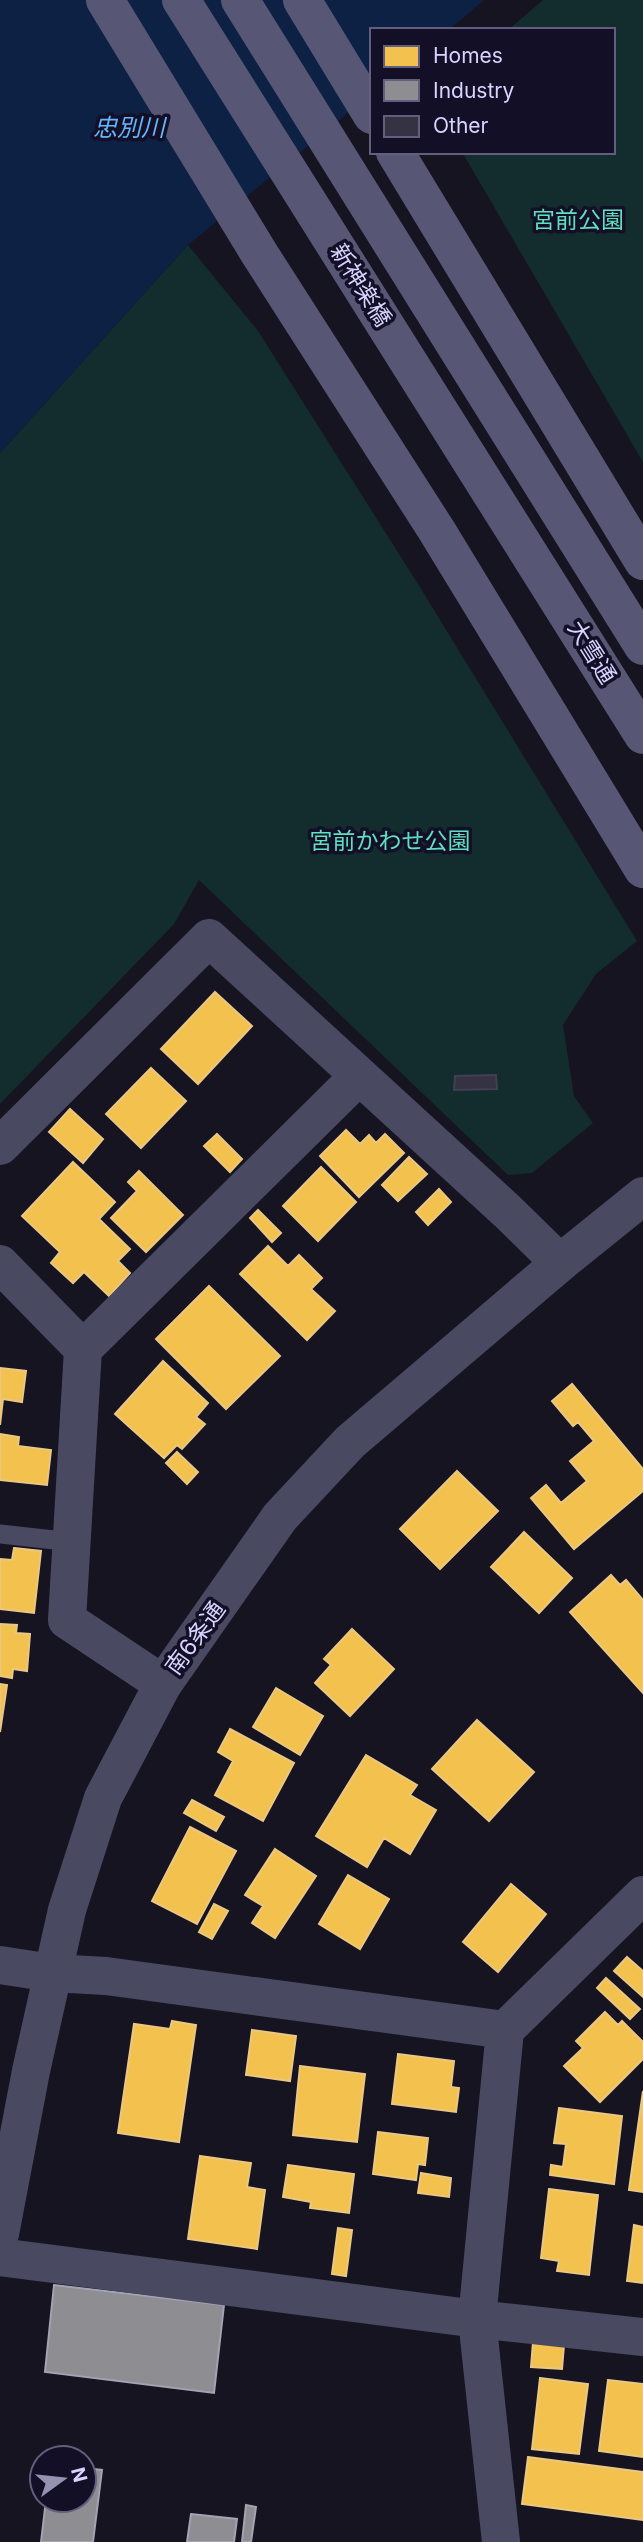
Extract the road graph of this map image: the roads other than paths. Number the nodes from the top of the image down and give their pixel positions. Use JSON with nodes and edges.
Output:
{"nodes":[{"id":1,"x":105,"y":0,"type":"edge"},
{"id":2,"x":181,"y":0,"type":"edge"},
{"id":3,"x":240,"y":0,"type":"edge"},
{"id":4,"x":302,"y":0,"type":"edge"},
{"id":5,"x":370,"y":112,"type":"edge"},
{"id":6,"x":396,"y":154,"type":"edge"},
{"id":7,"x":643,"y":561,"type":"edge"},
{"id":8,"x":541,"y":570,"type":"joint"},
{"id":9,"x":643,"y":646,"type":"edge"},
{"id":10,"x":643,"y":735,"type":"edge"},
{"id":11,"x":643,"y":869,"type":"edge"},
{"id":12,"x":359,"y":1076,"type":"junction"},
{"id":13,"x":0,"y":1146,"type":"edge"},
{"id":14,"x":643,"y":1196,"type":"edge"},
{"id":15,"x":560,"y":1263,"type":"junction"},
{"id":16,"x":0,"y":1264,"type":"edge"},
{"id":17,"x":83,"y":1349,"type":"junction"},
{"id":18,"x":0,"y":1534,"type":"edge"},
{"id":19,"x":72,"y":1542,"type":"junction"},
{"id":20,"x":163,"y":1684,"type":"junction"},
{"id":21,"x":643,"y":1895,"type":"edge"},
{"id":22,"x":0,"y":1965,"type":"edge"},
{"id":23,"x":52,"y":1973,"type":"junction"},
{"id":24,"x":505,"y":2030,"type":"junction"},
{"id":25,"x":0,"y":2234,"type":"edge"},
{"id":26,"x":0,"y":2257,"type":"edge"},
{"id":27,"x":477,"y":2319,"type":"junction"},
{"id":28,"x":643,"y":2337,"type":"edge"},
{"id":29,"x":501,"y":2542,"type":"edge"}],
"edges":[{"from":1,"to":11,"type":"main road"},
{"from":2,"to":8,"type":"main road","name":"新神楽橋"},
{"from":3,"to":9,"type":"main road","name":"大雪通"},
{"from":4,"to":5,"type":"main road"},
{"from":6,"to":7,"type":"main road"},
{"from":8,"to":10,"type":"main road","name":"大雪通"},
{"from":12,"to":13,"type":"street"},
{"from":12,"to":15,"type":"street"},
{"from":12,"to":17,"type":"street"},
{"from":14,"to":15,"type":"street","name":"南6条通"},
{"from":15,"to":20,"type":"street","name":"南6条通"},
{"from":16,"to":17,"type":"street"},
{"from":17,"to":19,"type":"street"},
{"from":18,"to":19,"type":"lane"},
{"from":19,"to":20,"type":"street"},
{"from":20,"to":23,"type":"street","name":"南6条通"},
{"from":21,"to":24,"type":"street"},
{"from":22,"to":23,"type":"street"},
{"from":23,"to":24,"type":"street"},
{"from":23,"to":25,"type":"street","name":"南6条通"},
{"from":24,"to":27,"type":"street"},
{"from":26,"to":27,"type":"street"},
{"from":27,"to":28,"type":"street"},
{"from":27,"to":29,"type":"street"}]}
